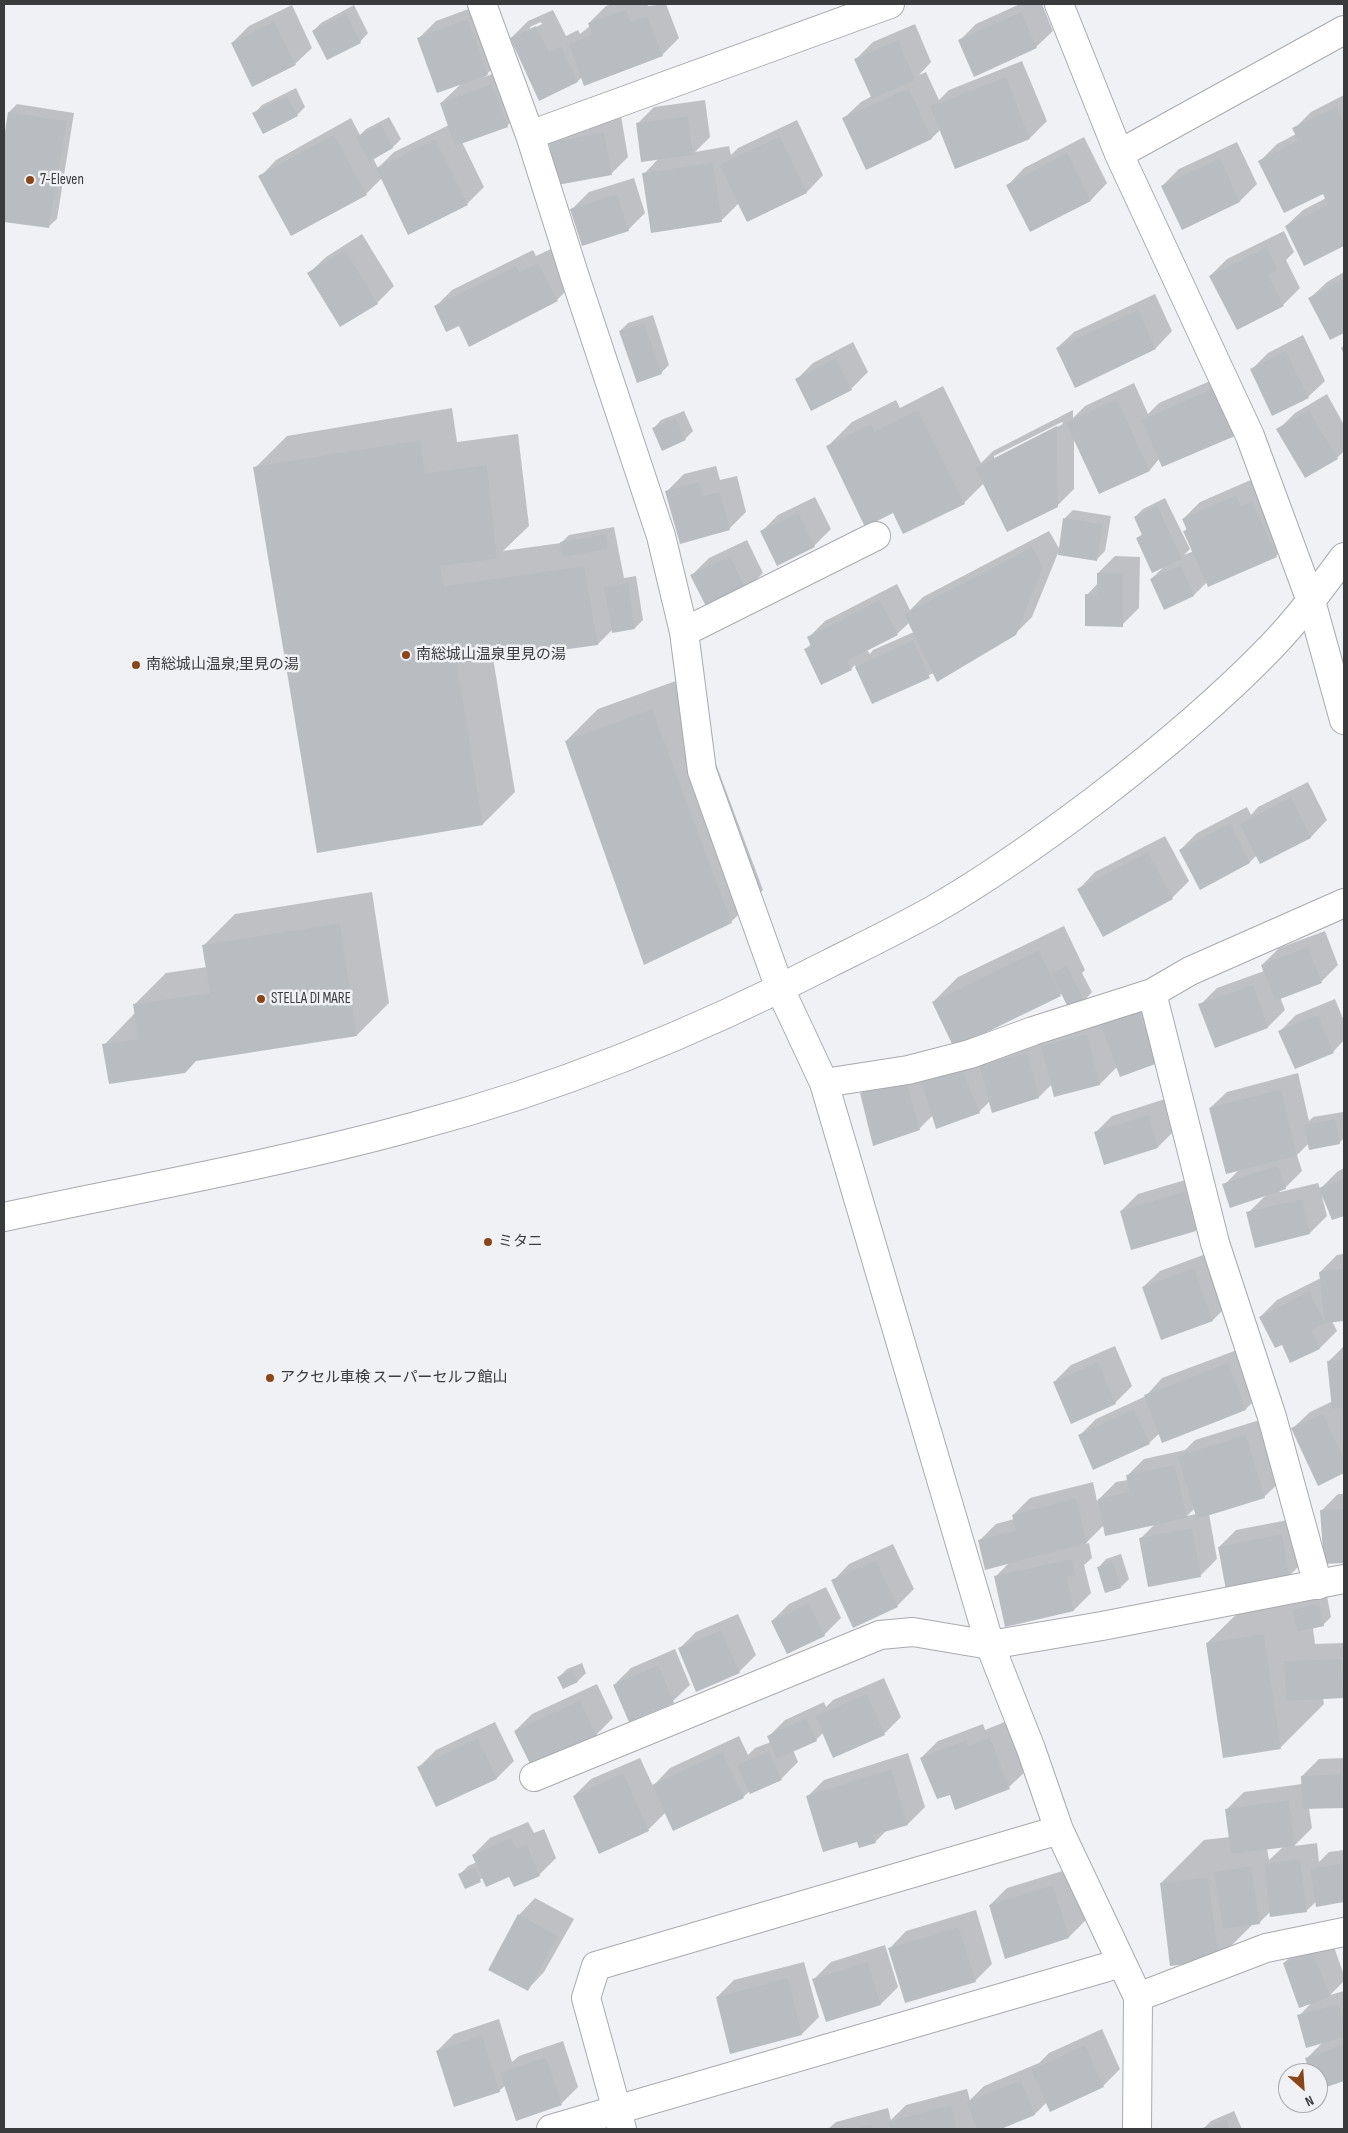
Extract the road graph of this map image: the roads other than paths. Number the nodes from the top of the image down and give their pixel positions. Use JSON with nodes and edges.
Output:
{"nodes":[{"id":1,"x":482,"y":4,"type":"edge"},
{"id":2,"x":890,"y":4,"type":"edge"},
{"id":3,"x":1059,"y":4,"type":"edge"},
{"id":4,"x":1344,"y":30,"type":"edge"},
{"id":5,"x":530,"y":135,"type":"junction"},
{"id":6,"x":1119,"y":154,"type":"junction"},
{"id":7,"x":876,"y":536,"type":"dead end"},
{"id":8,"x":1344,"y":558,"type":"edge"},
{"id":9,"x":1311,"y":600,"type":"junction"},
{"id":10,"x":684,"y":632,"type":"junction"},
{"id":11,"x":1344,"y":720,"type":"edge"},
{"id":12,"x":1344,"y":903,"type":"edge"},
{"id":13,"x":780,"y":989,"type":"junction"},
{"id":14,"x":1152,"y":994,"type":"junction"},
{"id":15,"x":824,"y":1083,"type":"junction"},
{"id":16,"x":4,"y":1217,"type":"edge"},
{"id":17,"x":1344,"y":1579,"type":"edge"},
{"id":18,"x":1318,"y":1585,"type":"junction"},
{"id":19,"x":990,"y":1645,"type":"junction"},
{"id":20,"x":534,"y":1777,"type":"dead end"},
{"id":21,"x":1059,"y":1830,"type":"junction"},
{"id":22,"x":1344,"y":1932,"type":"edge"},
{"id":23,"x":1121,"y":1963,"type":"junction"},
{"id":24,"x":1138,"y":1998,"type":"junction"},
{"id":25,"x":619,"y":2119,"type":"edge"},
{"id":26,"x":551,"y":2129,"type":"edge"},
{"id":27,"x":1137,"y":2129,"type":"edge"}],
"edges":[{"from":1,"to":5,"type":"street"},
{"from":2,"to":5,"type":"street"},
{"from":3,"to":6,"type":"street"},
{"from":4,"to":6,"type":"street"},
{"from":5,"to":10,"type":"street"},
{"from":6,"to":9,"type":"street"},
{"from":7,"to":10,"type":"street"},
{"from":8,"to":9,"type":"street"},
{"from":9,"to":11,"type":"street"},
{"from":9,"to":13,"type":"street"},
{"from":10,"to":13,"type":"street"},
{"from":12,"to":14,"type":"street"},
{"from":13,"to":15,"type":"street"},
{"from":13,"to":16,"type":"street"},
{"from":14,"to":15,"type":"street"},
{"from":14,"to":18,"type":"street"},
{"from":15,"to":19,"type":"street"},
{"from":17,"to":18,"type":"street"},
{"from":18,"to":19,"type":"street"},
{"from":19,"to":20,"type":"street"},
{"from":19,"to":21,"type":"street"},
{"from":21,"to":23,"type":"street"},
{"from":21,"to":25,"type":"street"},
{"from":22,"to":24,"type":"street"},
{"from":23,"to":24,"type":"street"},
{"from":23,"to":25,"type":"street"},
{"from":24,"to":27,"type":"street"},
{"from":25,"to":26,"type":"street"}]}
